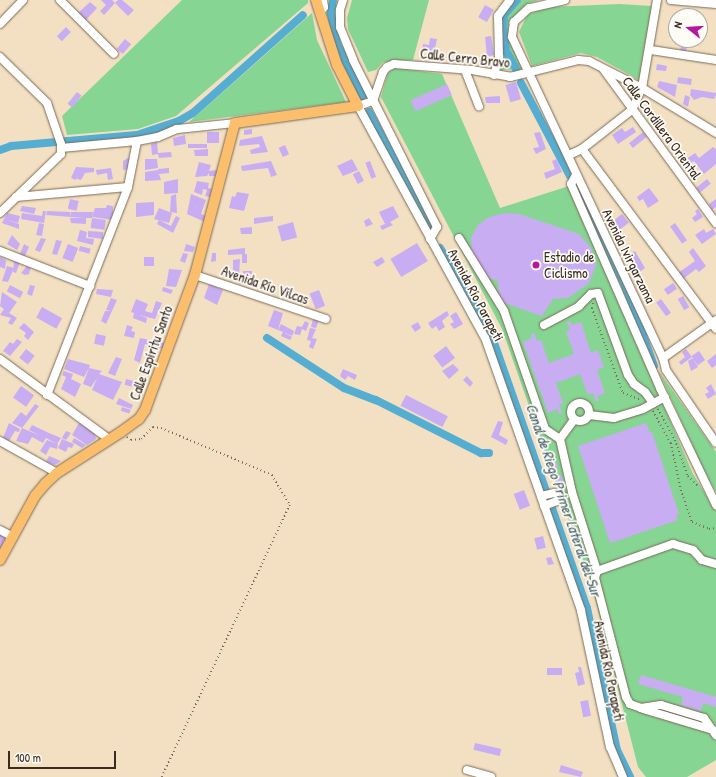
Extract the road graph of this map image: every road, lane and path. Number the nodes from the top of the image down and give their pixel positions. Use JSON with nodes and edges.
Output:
{"nodes":[{"id":1,"x":23,"y":0,"type":"edge"},
{"id":2,"x":60,"y":0,"type":"edge"},
{"id":3,"x":316,"y":0,"type":"edge"},
{"id":4,"x":323,"y":0,"type":"edge"},
{"id":5,"x":344,"y":0,"type":"edge"},
{"id":6,"x":510,"y":0,"type":"edge"},
{"id":7,"x":565,"y":0,"type":"edge"},
{"id":8,"x":657,"y":0,"type":"edge"},
{"id":9,"x":671,"y":0,"type":"edge"},
{"id":10,"x":716,"y":4,"type":"edge"},
{"id":11,"x":320,"y":13,"type":"junction"},
{"id":12,"x":0,"y":24,"type":"edge"},
{"id":13,"x":650,"y":50,"type":"junction"},
{"id":14,"x":114,"y":54,"type":"dead end"},
{"id":15,"x":0,"y":57,"type":"edge"},
{"id":16,"x":716,"y":60,"type":"edge"},
{"id":17,"x":602,"y":67,"type":"junction"},
{"id":18,"x":465,"y":70,"type":"junction"},
{"id":19,"x":530,"y":73,"type":"junction"},
{"id":20,"x":494,"y":75,"type":"junction"},
{"id":21,"x":642,"y":88,"type":"junction"},
{"id":22,"x":373,"y":101,"type":"junction"},
{"id":23,"x":358,"y":106,"type":"junction"},
{"id":24,"x":479,"y":106,"type":"dead end"},
{"id":25,"x":632,"y":110,"type":"junction"},
{"id":26,"x":235,"y":123,"type":"junction"},
{"id":27,"x":704,"y":125,"type":"junction"},
{"id":28,"x":716,"y":126,"type":"edge"},
{"id":29,"x":716,"y":133,"type":"edge"},
{"id":30,"x":137,"y":141,"type":"junction"},
{"id":31,"x":61,"y":143,"type":"junction"},
{"id":32,"x":582,"y":149,"type":"junction"},
{"id":33,"x":570,"y":155,"type":"junction"},
{"id":34,"x":576,"y":176,"type":"junction"},
{"id":35,"x":128,"y":187,"type":"junction"},
{"id":36,"x":16,"y":197,"type":"junction"},
{"id":37,"x":0,"y":213,"type":"edge"},
{"id":38,"x":716,"y":223,"type":"edge"},
{"id":39,"x":459,"y":238,"type":"dead end"},
{"id":40,"x":430,"y":239,"type":"junction"},
{"id":41,"x":0,"y":251,"type":"edge"},
{"id":42,"x":195,"y":275,"type":"junction"},
{"id":43,"x":90,"y":286,"type":"junction"},
{"id":44,"x":326,"y":320,"type":"dead end"},
{"id":45,"x":715,"y":324,"type":"edge"},
{"id":46,"x":544,"y":325,"type":"dead end"},
{"id":47,"x":663,"y":358,"type":"junction"},
{"id":48,"x":0,"y":359,"type":"edge"},
{"id":49,"x":47,"y":395,"type":"junction"},
{"id":50,"x":665,"y":397,"type":"junction"},
{"id":51,"x":647,"y":403,"type":"junction"},
{"id":52,"x":589,"y":414,"type":"junction"},
{"id":53,"x":574,"y":420,"type":"junction"},
{"id":54,"x":121,"y":432,"type":"junction"},
{"id":55,"x":109,"y":439,"type":"junction"},
{"id":56,"x":560,"y":439,"type":"junction"},
{"id":57,"x":0,"y":441,"type":"edge"},
{"id":58,"x":716,"y":443,"type":"edge"},
{"id":59,"x":57,"y":473,"type":"junction"},
{"id":60,"x":572,"y":492,"type":"junction"},
{"id":61,"x":541,"y":496,"type":"junction"},
{"id":62,"x":562,"y":496,"type":"junction"},
{"id":63,"x":716,"y":505,"type":"edge"},
{"id":64,"x":544,"y":506,"type":"junction"},
{"id":65,"x":716,"y":528,"type":"edge"},
{"id":66,"x":0,"y":530,"type":"edge"},
{"id":67,"x":13,"y":537,"type":"junction"},
{"id":68,"x":0,"y":560,"type":"edge"},
{"id":69,"x":716,"y":564,"type":"edge"},
{"id":70,"x":597,"y":571,"type":"junction"},
{"id":71,"x":714,"y":732,"type":"edge"},
{"id":72,"x":618,"y":769,"type":"junction"},
{"id":73,"x":467,"y":770,"type":"dead end"},
{"id":74,"x":162,"y":777,"type":"edge"},
{"id":75,"x":492,"y":777,"type":"edge"},
{"id":76,"x":615,"y":777,"type":"edge"},
{"id":77,"x":623,"y":777,"type":"edge"}],
"edges":[{"from":1,"to":12,"type":"street"},
{"from":2,"to":14,"type":"street"},
{"from":3,"to":11,"type":"main road","name":"Avenida Río Parapeti"},
{"from":4,"to":11,"type":"street"},
{"from":5,"to":22,"type":"street","name":"Avenida Río Parapeti"},
{"from":6,"to":20,"type":"street"},
{"from":7,"to":19,"type":"street","name":"Avenida Ivirgarzama"},
{"from":8,"to":13,"type":"street"},
{"from":9,"to":10,"type":"street"},
{"from":11,"to":23,"type":"main road","name":"Avenida Río Parapeti"},
{"from":13,"to":16,"type":"street"},
{"from":13,"to":21,"type":"street"},
{"from":15,"to":31,"type":"street"},
{"from":17,"to":19,"type":"street","name":"Calle Cerro Bravo"},
{"from":17,"to":21,"type":"street","name":"Calle Cerro Bravo"},
{"from":17,"to":25,"type":"street","name":"Calle Cordillera Oriental"},
{"from":18,"to":20,"type":"street","name":"Calle Cerro Bravo"},
{"from":18,"to":22,"type":"street","name":"Calle Cerro Bravo"},
{"from":18,"to":24,"type":"street"},
{"from":19,"to":20,"type":"street","name":"Calle Cerro Bravo"},
{"from":19,"to":33,"type":"street","name":"Avenida Ivirgarzama"},
{"from":21,"to":25,"type":"street"},
{"from":21,"to":27,"type":"street","name":"Calle Cerro Bravo"},
{"from":22,"to":23,"type":"street"},
{"from":22,"to":40,"type":"street","name":"Avenida Río Parapeti"},
{"from":23,"to":26,"type":"main road"},
{"from":23,"to":40,"type":"street","name":"Avenida Río Parapeti"},
{"from":25,"to":32,"type":"street"},
{"from":25,"to":38,"type":"street","name":"Calle Cordillera Oriental"},
{"from":26,"to":30,"type":"street"},
{"from":26,"to":42,"type":"main road","name":"Calle Espíritu Santo"},
{"from":27,"to":28,"type":"street"},
{"from":27,"to":29,"type":"street","name":"Calle Cerro Bravo"},
{"from":30,"to":31,"type":"street"},
{"from":30,"to":35,"type":"street"},
{"from":31,"to":36,"type":"street"},
{"from":32,"to":33,"type":"street"},
{"from":32,"to":45,"type":"street"},
{"from":33,"to":34,"type":"street","name":"Avenida Ivirgarzama"},
{"from":34,"to":47,"type":"street","name":"Avenida Ivirgarzama"},
{"from":34,"to":50,"type":"street"},
{"from":35,"to":36,"type":"street"},
{"from":35,"to":43,"type":"street"},
{"from":36,"to":37,"type":"street"},
{"from":39,"to":56,"type":"street"},
{"from":40,"to":61,"type":"street","name":"Avenida Río Parapeti"},
{"from":41,"to":43,"type":"street"},
{"from":42,"to":44,"type":"street","name":"Avenida Río Vilcas"},
{"from":42,"to":54,"type":"main road","name":"Calle Espíritu Santo"},
{"from":43,"to":49,"type":"street"},
{"from":45,"to":47,"type":"street"},
{"from":46,"to":51,"type":"street"},
{"from":47,"to":58,"type":"street","name":"Avenida Ivirgarzama"},
{"from":48,"to":49,"type":"street"},
{"from":49,"to":55,"type":"street"},
{"from":50,"to":51,"type":"street"},
{"from":50,"to":63,"type":"street"},
{"from":51,"to":52,"type":"street"},
{"from":51,"to":65,"type":"path"},
{"from":52,"to":53,"type":"street"},
{"from":52,"to":53,"type":"street"},
{"from":53,"to":56,"type":"street"},
{"from":54,"to":55,"type":"main road","name":"Calle Espíritu Santo"},
{"from":54,"to":74,"type":"path"},
{"from":55,"to":59,"type":"main road","name":"Calle Espíritu Santo"},
{"from":56,"to":60,"type":"street"},
{"from":57,"to":59,"type":"street"},
{"from":59,"to":67,"type":"main road","name":"Calle Espíritu Santo"},
{"from":60,"to":62,"type":"street"},
{"from":60,"to":70,"type":"street"},
{"from":61,"to":62,"type":"street"},
{"from":61,"to":64,"type":"street","name":"Avenida Río Parapeti"},
{"from":62,"to":64,"type":"street"},
{"from":64,"to":72,"type":"street","name":"Avenida Río Parapeti"},
{"from":66,"to":67,"type":"street"},
{"from":67,"to":68,"type":"main road","name":"Calle Espíritu Santo"},
{"from":69,"to":70,"type":"street"},
{"from":70,"to":71,"type":"street"},
{"from":72,"to":76,"type":"street"},
{"from":72,"to":77,"type":"street","name":"Avenida Río Parapeti"},
{"from":73,"to":75,"type":"street"}]}
